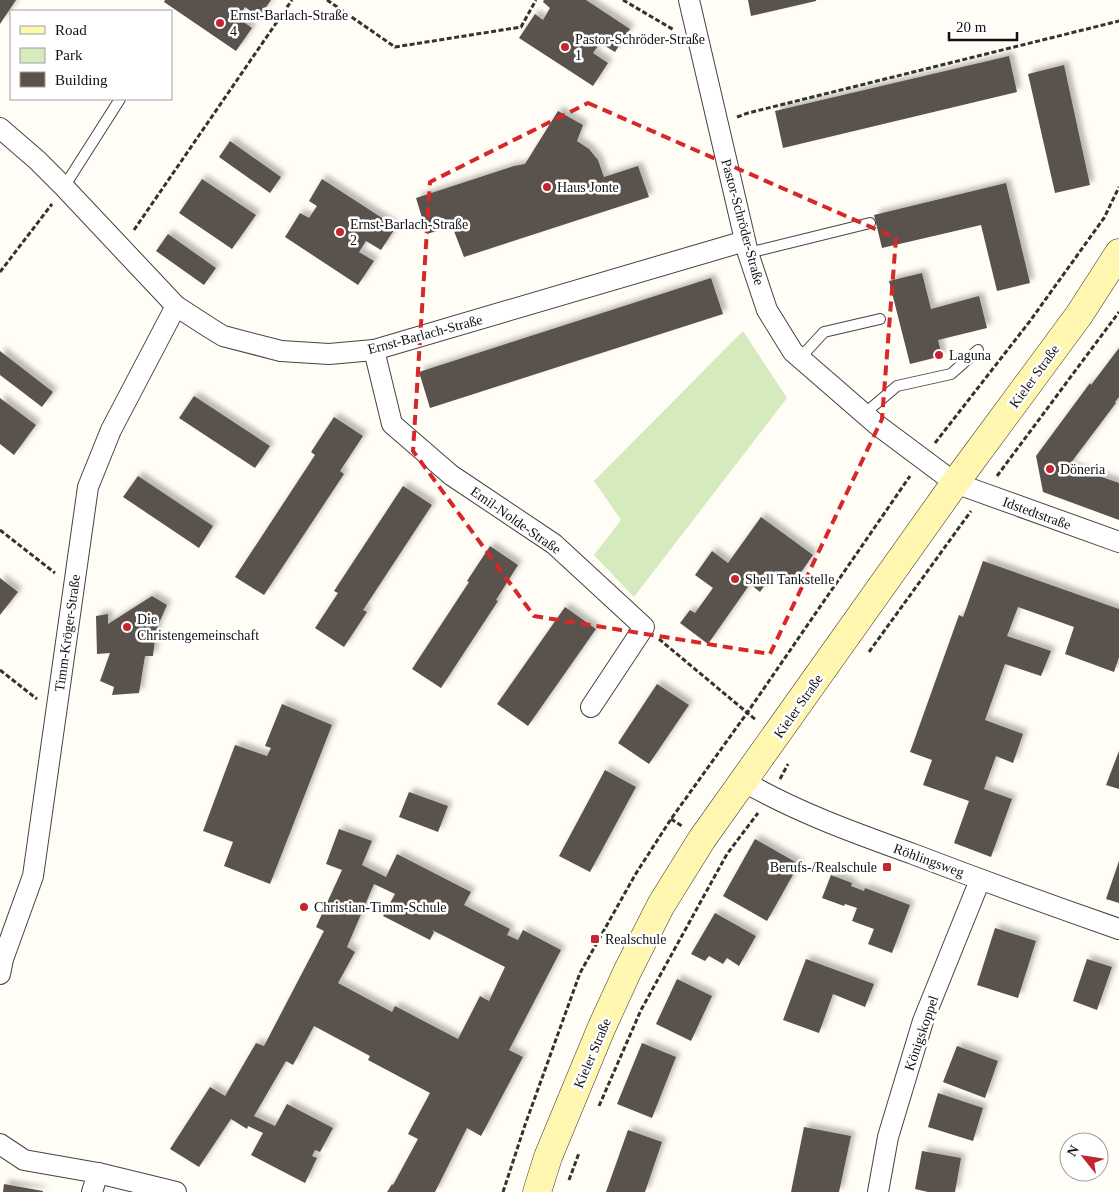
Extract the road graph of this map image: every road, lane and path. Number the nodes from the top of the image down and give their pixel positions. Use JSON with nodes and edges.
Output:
{"nodes":[{"id":1,"x":292,"y":0,"type":"edge"},
{"id":2,"x":327,"y":0,"type":"edge"},
{"id":3,"x":536,"y":0,"type":"edge"},
{"id":4,"x":623,"y":0,"type":"edge"},
{"id":5,"x":689,"y":0,"type":"edge"},
{"id":6,"x":1119,"y":21,"type":"edge"},
{"id":7,"x":700,"y":46,"type":"junction"},
{"id":8,"x":119,"y":100,"type":"edge"},
{"id":9,"x":718,"y":125,"type":"junction"},
{"id":10,"x":0,"y":128,"type":"edge"},
{"id":11,"x":64,"y":187,"type":"junction"},
{"id":12,"x":870,"y":223,"type":"dead end"},
{"id":13,"x":122,"y":247,"type":"junction"},
{"id":14,"x":746,"y":247,"type":"junction"},
{"id":15,"x":1119,"y":253,"type":"edge"},
{"id":16,"x":0,"y":272,"type":"edge"},
{"id":17,"x":176,"y":306,"type":"junction"},
{"id":18,"x":1119,"y":312,"type":"edge"},
{"id":19,"x":880,"y":319,"type":"dead end"},
{"id":20,"x":374,"y":350,"type":"junction"},
{"id":21,"x":978,"y":350,"type":"dead end"},
{"id":22,"x":800,"y":358,"type":"junction"},
{"id":23,"x":864,"y":414,"type":"junction"},
{"id":24,"x":955,"y":483,"type":"junction"},
{"id":25,"x":984,"y":494,"type":"junction"},
{"id":26,"x":0,"y":530,"type":"edge"},
{"id":27,"x":1119,"y":542,"type":"edge"},
{"id":28,"x":73,"y":587,"type":"junction"},
{"id":29,"x":644,"y":627,"type":"junction"},
{"id":30,"x":863,"y":659,"type":"dead end"},
{"id":31,"x":0,"y":670,"type":"edge"},
{"id":32,"x":591,"y":707,"type":"dead end"},
{"id":33,"x":56,"y":714,"type":"junction"},
{"id":34,"x":776,"y":737,"type":"junction"},
{"id":35,"x":743,"y":781,"type":"junction"},
{"id":36,"x":770,"y":796,"type":"junction"},
{"id":37,"x":980,"y":880,"type":"junction"},
{"id":38,"x":1119,"y":929,"type":"edge"},
{"id":39,"x":1,"y":964,"type":"edge"},
{"id":40,"x":597,"y":1110,"type":"dead end"},
{"id":41,"x":0,"y":1144,"type":"edge"},
{"id":42,"x":581,"y":1147,"type":"dead end"},
{"id":43,"x":98,"y":1173,"type":"junction"},
{"id":44,"x":568,"y":1183,"type":"dead end"},
{"id":45,"x":92,"y":1192,"type":"edge"},
{"id":46,"x":176,"y":1192,"type":"edge"},
{"id":47,"x":537,"y":1192,"type":"edge"},
{"id":48,"x":878,"y":1192,"type":"edge"}],
"edges":[{"from":1,"to":13,"type":"path"},
{"from":2,"to":3,"type":"path"},
{"from":4,"to":7,"type":"path"},
{"from":5,"to":7,"type":"street","name":"Pastor-Schröder-Straße"},
{"from":6,"to":9,"type":"path"},
{"from":7,"to":9,"type":"street","name":"Pastor-Schröder-Straße"},
{"from":8,"to":11,"type":"lane"},
{"from":9,"to":14,"type":"street","name":"Pastor-Schröder-Straße"},
{"from":10,"to":11,"type":"street","name":"Ernst-Barlach-Straße"},
{"from":11,"to":13,"type":"street","name":"Ernst-Barlach-Straße"},
{"from":11,"to":16,"type":"path"},
{"from":12,"to":14,"type":"lane"},
{"from":13,"to":17,"type":"street","name":"Ernst-Barlach-Straße"},
{"from":14,"to":20,"type":"street","name":"Ernst-Barlach-Straße"},
{"from":14,"to":22,"type":"street","name":"Pastor-Schröder-Straße"},
{"from":15,"to":24,"type":"main road","name":"Kieler Straße"},
{"from":17,"to":20,"type":"street","name":"Ernst-Barlach-Straße"},
{"from":17,"to":28,"type":"street","name":"Timm-Kröger-Straße"},
{"from":18,"to":25,"type":"path"},
{"from":19,"to":22,"type":"lane"},
{"from":20,"to":29,"type":"street","name":"Emil-Nolde-Straße"},
{"from":21,"to":23,"type":"lane"},
{"from":22,"to":23,"type":"street","name":"Pastor-Schröder-Straße"},
{"from":23,"to":24,"type":"street","name":"Pastor-Schröder-Straße"},
{"from":24,"to":25,"type":"street","name":"Idstedtstraße"},
{"from":24,"to":34,"type":"main road","name":"Kieler Straße"},
{"from":25,"to":27,"type":"street","name":"Idstedtstraße"},
{"from":25,"to":30,"type":"path"},
{"from":26,"to":28,"type":"path"},
{"from":28,"to":33,"type":"street","name":"Timm-Kröger-Straße"},
{"from":29,"to":32,"type":"street"},
{"from":29,"to":34,"type":"path"},
{"from":31,"to":33,"type":"path"},
{"from":33,"to":39,"type":"street","name":"Timm-Kröger-Straße"},
{"from":34,"to":35,"type":"main road","name":"Kieler Straße"},
{"from":34,"to":36,"type":"path"},
{"from":35,"to":36,"type":"street","name":"Röhlingsweg"},
{"from":35,"to":47,"type":"main road","name":"Kieler Straße"},
{"from":36,"to":37,"type":"street","name":"Röhlingsweg"},
{"from":36,"to":40,"type":"path"},
{"from":37,"to":38,"type":"street","name":"Röhlingsweg"},
{"from":37,"to":48,"type":"street","name":"Königskoppel"},
{"from":41,"to":43,"type":"street"},
{"from":42,"to":44,"type":"path"},
{"from":43,"to":45,"type":"street"},
{"from":43,"to":46,"type":"street"}]}
